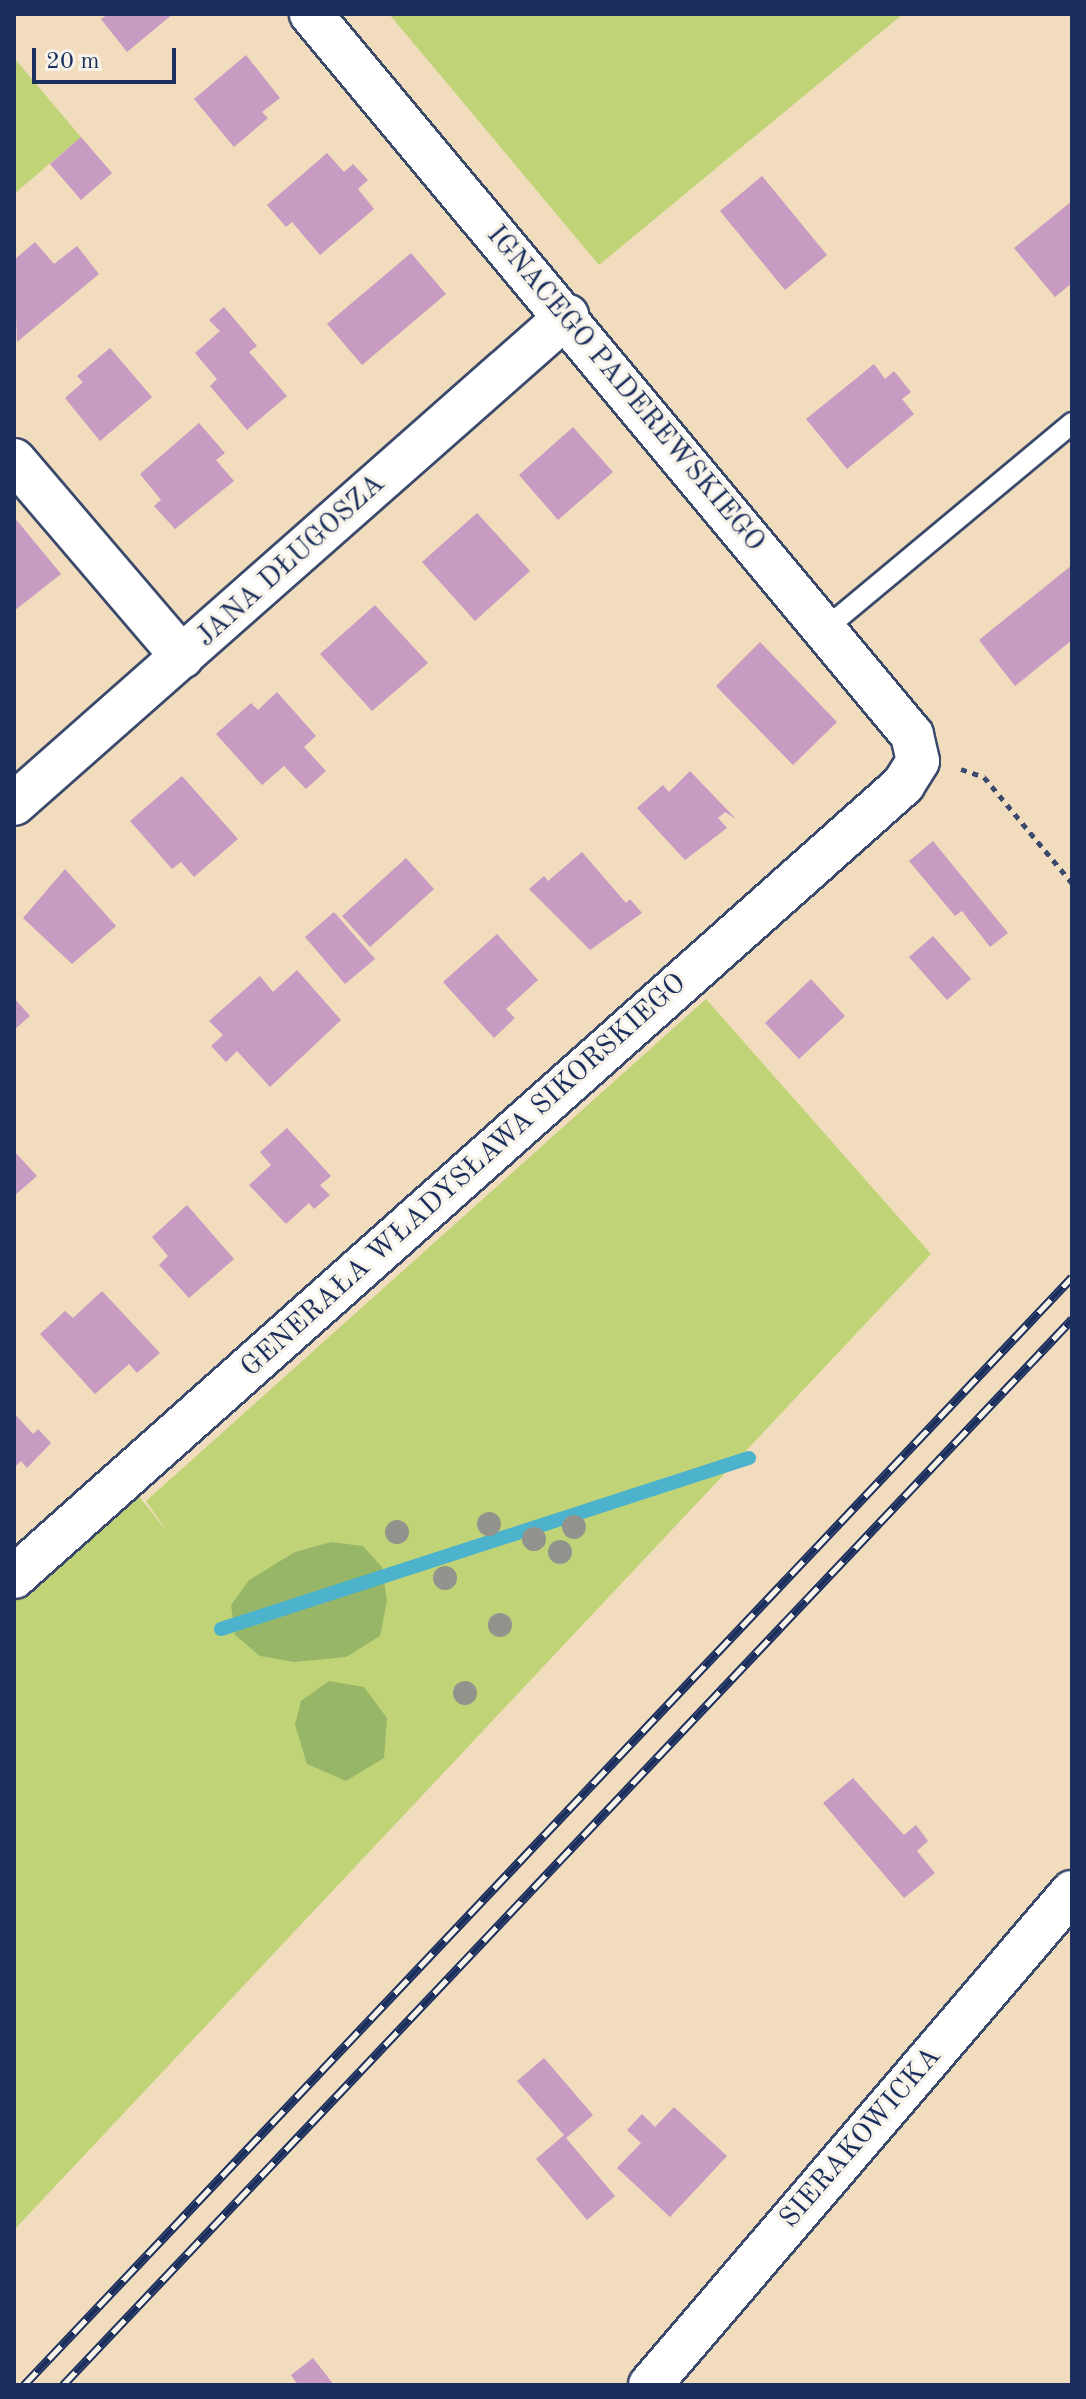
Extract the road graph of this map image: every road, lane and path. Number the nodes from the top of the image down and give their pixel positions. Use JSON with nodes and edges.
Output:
{"nodes":[{"id":1,"x":311,"y":14,"type":"edge"},
{"id":2,"x":567,"y":316,"type":"junction"},
{"id":3,"x":1072,"y":423,"type":"edge"},
{"id":4,"x":14,"y":460,"type":"edge"},
{"id":5,"x":825,"y":629,"type":"junction"},
{"id":6,"x":182,"y":657,"type":"junction"},
{"id":7,"x":913,"y":772,"type":"junction"},
{"id":8,"x":14,"y":804,"type":"edge"},
{"id":9,"x":1072,"y":883,"type":"edge"},
{"id":10,"x":14,"y":1577,"type":"edge"},
{"id":11,"x":1072,"y":1892,"type":"edge"},
{"id":12,"x":650,"y":2385,"type":"edge"}],
"edges":[{"from":1,"to":2,"type":"street","name":"IGNACEGO PADEREWSKIEGO"},
{"from":2,"to":5,"type":"street","name":"IGNACEGO PADEREWSKIEGO"},
{"from":2,"to":6,"type":"street","name":"JANA DŁUGOSZA"},
{"from":3,"to":5,"type":"lane"},
{"from":4,"to":6,"type":"street"},
{"from":5,"to":7,"type":"street","name":"IGNACEGO PADEREWSKIEGO"},
{"from":6,"to":8,"type":"street","name":"JANA DŁUGOSZA"},
{"from":7,"to":9,"type":"path"},
{"from":7,"to":10,"type":"street","name":"GENERAŁA WŁADYSŁAWA SIKORSKIEGO"},
{"from":11,"to":12,"type":"street","name":"SIERAKOWICKA"}]}
